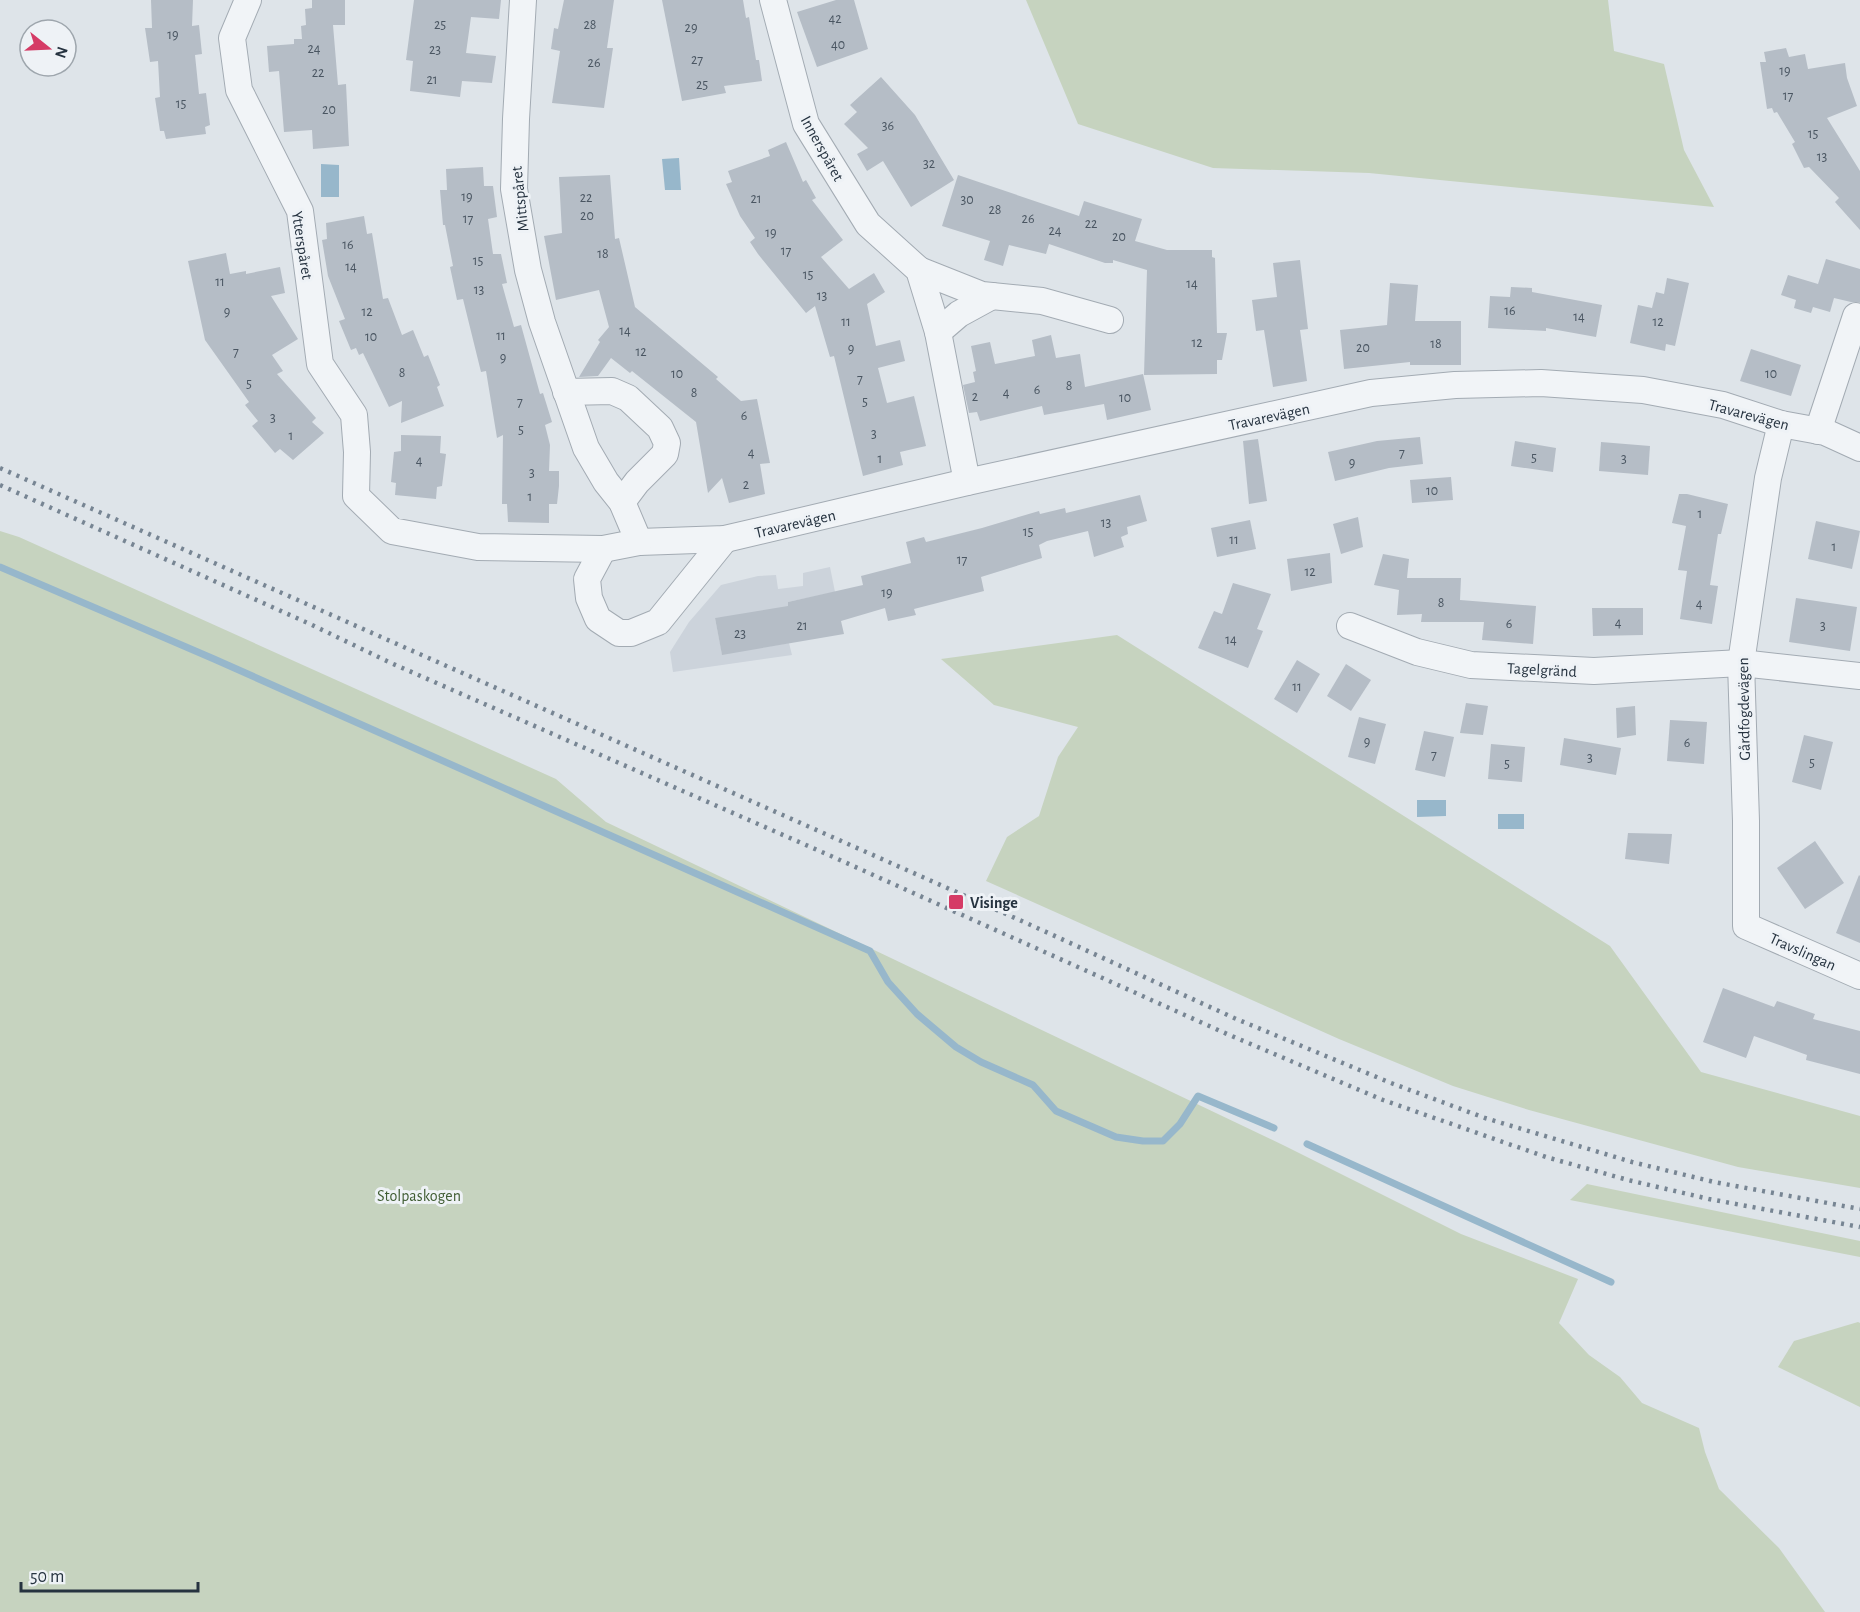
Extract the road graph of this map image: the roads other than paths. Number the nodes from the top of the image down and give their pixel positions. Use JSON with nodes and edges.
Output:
{"nodes":[{"id":1,"x":248,"y":0,"type":"edge"},
{"id":2,"x":523,"y":0,"type":"edge"},
{"id":3,"x":773,"y":0,"type":"edge"},
{"id":4,"x":919,"y":270,"type":"junction"},
{"id":5,"x":992,"y":296,"type":"junction"},
{"id":6,"x":1856,"y":316,"type":"dead end"},
{"id":7,"x":1110,"y":320,"type":"dead end"},
{"id":8,"x":938,"y":332,"type":"junction"},
{"id":9,"x":566,"y":392,"type":"junction"},
{"id":10,"x":1781,"y":424,"type":"junction"},
{"id":11,"x":1818,"y":431,"type":"junction"},
{"id":12,"x":1860,"y":448,"type":"edge"},
{"id":13,"x":967,"y":482,"type":"junction"},
{"id":14,"x":356,"y":496,"type":"joint"},
{"id":15,"x":622,"y":502,"type":"junction"},
{"id":16,"x":725,"y":539,"type":"junction"},
{"id":17,"x":639,"y":542,"type":"junction"},
{"id":18,"x":603,"y":549,"type":"junction"},
{"id":19,"x":1350,"y":626,"type":"dead end"},
{"id":20,"x":1741,"y":663,"type":"junction"},
{"id":21,"x":1860,"y":676,"type":"edge"},
{"id":22,"x":1746,"y":926,"type":"joint"},
{"id":23,"x":1860,"y":976,"type":"edge"}],
"edges":[{"from":1,"to":14,"type":"street","name":"Ytterspåret"},
{"from":2,"to":9,"type":"street","name":"Mittspåret"},
{"from":3,"to":4,"type":"street","name":"Innerspåret"},
{"from":4,"to":5,"type":"street","name":"Innerspåret"},
{"from":4,"to":8,"type":"street"},
{"from":5,"to":7,"type":"street","name":"Innerspåret"},
{"from":5,"to":8,"type":"street"},
{"from":6,"to":11,"type":"street"},
{"from":8,"to":13,"type":"street"},
{"from":9,"to":15,"type":"street","name":"Mittspåret"},
{"from":9,"to":15,"type":"street"},
{"from":10,"to":11,"type":"street","name":"Travarevägen"},
{"from":10,"to":13,"type":"street","name":"Travarevägen"},
{"from":10,"to":20,"type":"street","name":"Gårdfogdevägen"},
{"from":11,"to":12,"type":"street","name":"Travarevägen"},
{"from":13,"to":16,"type":"street","name":"Travarevägen"},
{"from":14,"to":18,"type":"street","name":"Travarevägen"},
{"from":15,"to":17,"type":"street","name":"Mittspåret"},
{"from":16,"to":17,"type":"street","name":"Travarevägen"},
{"from":16,"to":18,"type":"street"},
{"from":17,"to":18,"type":"street","name":"Travarevägen"},
{"from":19,"to":20,"type":"street","name":"Tagelgränd"},
{"from":20,"to":21,"type":"street"},
{"from":20,"to":22,"type":"street","name":"Gårdfogdevägen"},
{"from":22,"to":23,"type":"street","name":"Travslingan"}]}
